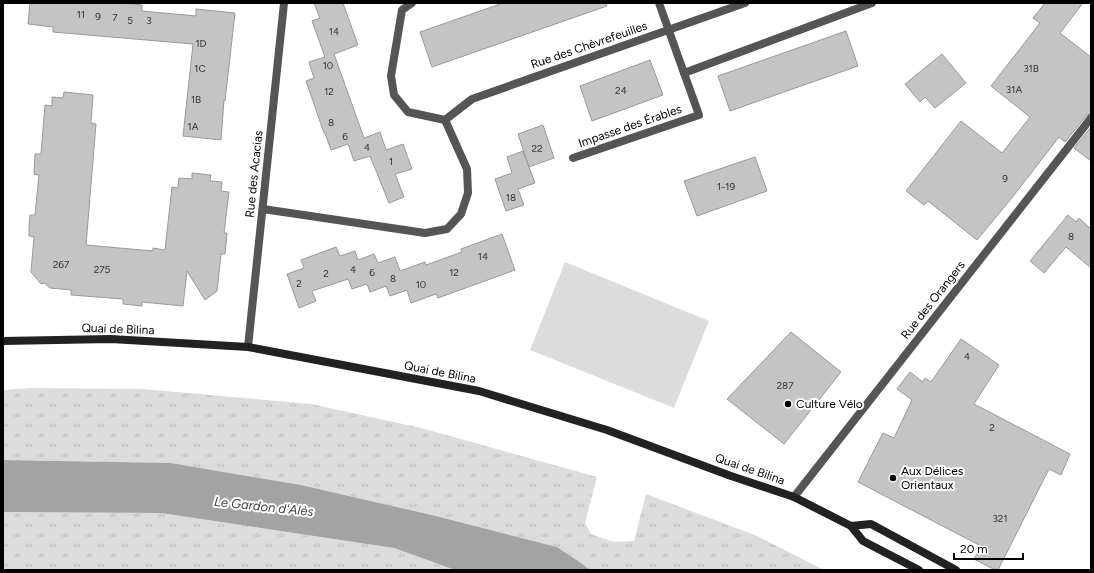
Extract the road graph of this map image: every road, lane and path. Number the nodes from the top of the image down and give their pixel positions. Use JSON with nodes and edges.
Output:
{"nodes":[{"id":1,"x":284,"y":3,"type":"edge"},
{"id":2,"x":412,"y":3,"type":"edge"},
{"id":3,"x":659,"y":3,"type":"edge"},
{"id":4,"x":745,"y":3,"type":"edge"},
{"id":5,"x":872,"y":3,"type":"edge"},
{"id":6,"x":668,"y":30,"type":"junction"},
{"id":7,"x":684,"y":73,"type":"junction"},
{"id":8,"x":1091,"y":118,"type":"edge"},
{"id":9,"x":445,"y":120,"type":"junction"},
{"id":10,"x":574,"y":158,"type":"dead end"},
{"id":11,"x":263,"y":209,"type":"junction"},
{"id":12,"x":3,"y":341,"type":"edge"},
{"id":13,"x":248,"y":347,"type":"junction"},
{"id":14,"x":794,"y":497,"type":"junction"},
{"id":15,"x":851,"y":526,"type":"junction"},
{"id":16,"x":919,"y":570,"type":"edge"},
{"id":17,"x":956,"y":570,"type":"edge"}],
"edges":[{"from":1,"to":11,"type":"street","name":"Rue des Acacias"},
{"from":2,"to":9,"type":"street"},
{"from":3,"to":6,"type":"street","name":"Impasse des Érables"},
{"from":4,"to":6,"type":"street","name":"Rue des Chèvrefeuilles"},
{"from":5,"to":7,"type":"street"},
{"from":6,"to":7,"type":"street","name":"Impasse des Érables"},
{"from":6,"to":9,"type":"street","name":"Rue des Chèvrefeuilles"},
{"from":7,"to":10,"type":"street","name":"Impasse des Érables"},
{"from":8,"to":14,"type":"street","name":"Rue des Orangers"},
{"from":9,"to":11,"type":"street"},
{"from":11,"to":13,"type":"street","name":"Rue des Acacias"},
{"from":12,"to":13,"type":"main road","name":"Quai de Bilina"},
{"from":13,"to":14,"type":"main road","name":"Quai de Bilina"},
{"from":14,"to":15,"type":"main road","name":"Quai de Bilina"},
{"from":15,"to":16,"type":"main road","name":"Quai de Bilina"},
{"from":15,"to":17,"type":"main road"}]}
